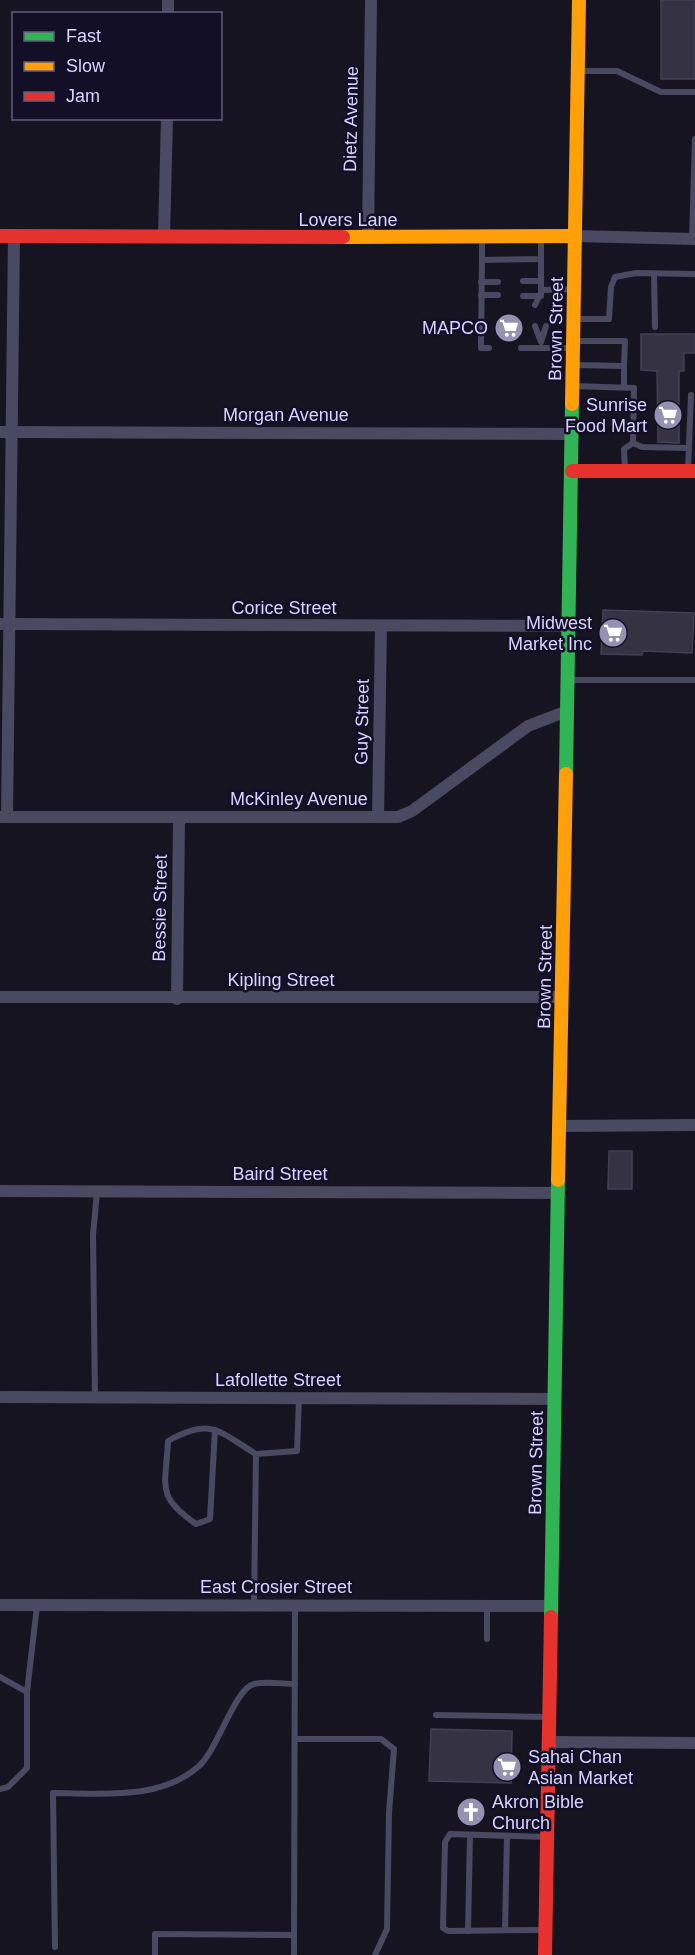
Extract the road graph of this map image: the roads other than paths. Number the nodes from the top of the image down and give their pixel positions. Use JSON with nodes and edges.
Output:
{"nodes":[{"id":1,"x":371,"y":0,"type":"edge"},
{"id":2,"x":579,"y":0,"type":"edge"},
{"id":3,"x":578,"y":71,"type":"junction"},
{"id":4,"x":695,"y":92,"type":"edge"},
{"id":5,"x":166,"y":120,"type":"edge"},
{"id":6,"x":695,"y":139,"type":"edge"},
{"id":7,"x":164,"y":236,"type":"junction"},
{"id":8,"x":540,"y":236,"type":"junction"},
{"id":9,"x":575,"y":236,"type":"junction"},
{"id":10,"x":7,"y":237,"type":"edge"},
{"id":11,"x":482,"y":237,"type":"junction"},
{"id":12,"x":368,"y":238,"type":"junction"},
{"id":13,"x":694,"y":238,"type":"edge"},
{"id":14,"x":482,"y":260,"type":"junction"},
{"id":15,"x":541,"y":260,"type":"junction"},
{"id":16,"x":654,"y":274,"type":"junction"},
{"id":17,"x":695,"y":274,"type":"edge"},
{"id":18,"x":523,"y":281,"type":"dead end"},
{"id":19,"x":541,"y":281,"type":"junction"},
{"id":20,"x":481,"y":282,"type":"junction"},
{"id":21,"x":498,"y":282,"type":"dead end"},
{"id":22,"x":574,"y":289,"type":"junction"},
{"id":23,"x":481,"y":295,"type":"junction"},
{"id":24,"x":498,"y":295,"type":"dead end"},
{"id":25,"x":541,"y":295,"type":"junction"},
{"id":26,"x":523,"y":296,"type":"dead end"},
{"id":27,"x":535,"y":305,"type":"dead end"},
{"id":28,"x":545,"y":305,"type":"dead end"},
{"id":29,"x":574,"y":319,"type":"junction"},
{"id":30,"x":535,"y":326,"type":"dead end"},
{"id":31,"x":546,"y":326,"type":"dead end"},
{"id":32,"x":655,"y":327,"type":"dead end"},
{"id":33,"x":574,"y":344,"type":"junction"},
{"id":34,"x":541,"y":345,"type":"junction"},
{"id":35,"x":489,"y":348,"type":"dead end"},
{"id":36,"x":521,"y":348,"type":"dead end"},
{"id":37,"x":573,"y":365,"type":"junction"},
{"id":38,"x":624,"y":366,"type":"junction"},
{"id":39,"x":573,"y":386,"type":"junction"},
{"id":40,"x":624,"y":387,"type":"junction"},
{"id":41,"x":691,"y":395,"type":"dead end"},
{"id":42,"x":6,"y":432,"type":"edge"},
{"id":43,"x":571,"y":435,"type":"junction"},
{"id":44,"x":633,"y":443,"type":"junction"},
{"id":45,"x":689,"y":448,"type":"junction"},
{"id":46,"x":572,"y":471,"type":"junction"},
{"id":47,"x":625,"y":471,"type":"junction"},
{"id":48,"x":692,"y":471,"type":"edge"},
{"id":49,"x":5,"y":624,"type":"edge"},
{"id":50,"x":381,"y":626,"type":"junction"},
{"id":51,"x":568,"y":626,"type":"junction"},
{"id":52,"x":695,"y":680,"type":"edge"},
{"id":53,"x":567,"y":681,"type":"junction"},
{"id":54,"x":567,"y":711,"type":"junction"},
{"id":55,"x":4,"y":817,"type":"edge"},
{"id":56,"x":378,"y":817,"type":"junction"},
{"id":57,"x":179,"y":818,"type":"junction"},
{"id":58,"x":0,"y":997,"type":"edge"},
{"id":59,"x":562,"y":997,"type":"junction"},
{"id":60,"x":177,"y":999,"type":"junction"},
{"id":61,"x":695,"y":1125,"type":"edge"},
{"id":62,"x":560,"y":1126,"type":"junction"},
{"id":63,"x":0,"y":1191,"type":"edge"},
{"id":64,"x":97,"y":1191,"type":"junction"},
{"id":65,"x":559,"y":1193,"type":"junction"},
{"id":66,"x":0,"y":1397,"type":"edge"},
{"id":67,"x":95,"y":1398,"type":"junction"},
{"id":68,"x":298,"y":1398,"type":"junction"},
{"id":69,"x":555,"y":1400,"type":"junction"},
{"id":70,"x":215,"y":1430,"type":"junction"},
{"id":71,"x":256,"y":1454,"type":"junction"},
{"id":72,"x":0,"y":1605,"type":"edge"},
{"id":73,"x":254,"y":1605,"type":"junction"},
{"id":74,"x":295,"y":1605,"type":"junction"},
{"id":75,"x":37,"y":1606,"type":"junction"},
{"id":76,"x":487,"y":1606,"type":"junction"},
{"id":77,"x":552,"y":1606,"type":"junction"},
{"id":78,"x":487,"y":1639,"type":"dead end"},
{"id":79,"x":0,"y":1677,"type":"edge"},
{"id":80,"x":295,"y":1684,"type":"junction"},
{"id":81,"x":27,"y":1692,"type":"junction"},
{"id":82,"x":436,"y":1716,"type":"dead end"},
{"id":83,"x":549,"y":1717,"type":"junction"},
{"id":84,"x":295,"y":1739,"type":"junction"},
{"id":85,"x":548,"y":1742,"type":"junction"},
{"id":86,"x":695,"y":1743,"type":"edge"},
{"id":87,"x":0,"y":1789,"type":"edge"},
{"id":88,"x":470,"y":1835,"type":"junction"},
{"id":89,"x":507,"y":1836,"type":"junction"},
{"id":90,"x":547,"y":1837,"type":"junction"},
{"id":91,"x":505,"y":1930,"type":"junction"},
{"id":92,"x":546,"y":1930,"type":"junction"},
{"id":93,"x":468,"y":1931,"type":"junction"},
{"id":94,"x":294,"y":1935,"type":"junction"},
{"id":95,"x":55,"y":1947,"type":"dead end"},
{"id":96,"x":155,"y":1955,"type":"edge"},
{"id":97,"x":294,"y":1955,"type":"edge"},
{"id":98,"x":375,"y":1955,"type":"edge"},
{"id":99,"x":545,"y":1955,"type":"edge"}],
"edges":[{"from":1,"to":12,"type":"street","name":"Dietz Avenue"},
{"from":2,"to":3,"type":"main road","name":"Brown Street"},
{"from":3,"to":4,"type":"lane"},
{"from":3,"to":9,"type":"main road","name":"Brown Street"},
{"from":5,"to":7,"type":"street"},
{"from":6,"to":13,"type":"lane"},
{"from":7,"to":10,"type":"main road","name":"Lovers Lane"},
{"from":7,"to":12,"type":"main road","name":"Lovers Lane"},
{"from":8,"to":9,"type":"main road","name":"Lovers Lane"},
{"from":8,"to":11,"type":"main road","name":"Lovers Lane"},
{"from":8,"to":15,"type":"lane"},
{"from":9,"to":13,"type":"street","name":"Lovers Lane"},
{"from":9,"to":22,"type":"main road","name":"Brown Street"},
{"from":10,"to":42,"type":"street"},
{"from":11,"to":12,"type":"main road","name":"Lovers Lane"},
{"from":11,"to":14,"type":"lane"},
{"from":14,"to":15,"type":"lane"},
{"from":14,"to":20,"type":"lane"},
{"from":15,"to":19,"type":"lane"},
{"from":16,"to":17,"type":"lane"},
{"from":16,"to":29,"type":"lane"},
{"from":16,"to":32,"type":"lane"},
{"from":18,"to":19,"type":"lane"},
{"from":19,"to":25,"type":"lane"},
{"from":20,"to":21,"type":"lane"},
{"from":20,"to":23,"type":"lane"},
{"from":22,"to":25,"type":"lane"},
{"from":22,"to":29,"type":"main road","name":"Brown Street"},
{"from":23,"to":24,"type":"lane"},
{"from":23,"to":35,"type":"lane"},
{"from":25,"to":26,"type":"lane"},
{"from":25,"to":27,"type":"lane"},
{"from":25,"to":28,"type":"lane"},
{"from":29,"to":33,"type":"main road","name":"Brown Street"},
{"from":30,"to":34,"type":"lane"},
{"from":31,"to":34,"type":"lane"},
{"from":33,"to":34,"type":"lane"},
{"from":33,"to":37,"type":"main road","name":"Brown Street"},
{"from":33,"to":38,"type":"lane"},
{"from":34,"to":36,"type":"lane"},
{"from":37,"to":38,"type":"lane"},
{"from":37,"to":39,"type":"main road","name":"Brown Street"},
{"from":38,"to":40,"type":"lane"},
{"from":39,"to":40,"type":"lane"},
{"from":39,"to":43,"type":"main road","name":"Brown Street"},
{"from":40,"to":44,"type":"lane"},
{"from":41,"to":45,"type":"lane"},
{"from":42,"to":43,"type":"street","name":"Morgan Avenue"},
{"from":42,"to":49,"type":"street"},
{"from":43,"to":46,"type":"main road","name":"Brown Street"},
{"from":44,"to":45,"type":"lane"},
{"from":44,"to":47,"type":"lane"},
{"from":45,"to":48,"type":"lane"},
{"from":46,"to":47,"type":"main road"},
{"from":46,"to":51,"type":"main road","name":"Brown Street"},
{"from":47,"to":48,"type":"main road"},
{"from":49,"to":50,"type":"street","name":"Corice Street"},
{"from":49,"to":55,"type":"street"},
{"from":50,"to":51,"type":"street","name":"Corice Street"},
{"from":50,"to":56,"type":"street","name":"Guy Street"},
{"from":51,"to":53,"type":"main road","name":"Brown Street"},
{"from":52,"to":53,"type":"lane"},
{"from":53,"to":54,"type":"main road","name":"Brown Street"},
{"from":54,"to":56,"type":"street","name":"McKinley Avenue"},
{"from":54,"to":59,"type":"main road","name":"Brown Street"},
{"from":55,"to":57,"type":"street","name":"McKinley Avenue"},
{"from":56,"to":57,"type":"street","name":"McKinley Avenue"},
{"from":57,"to":60,"type":"street","name":"Bessie Street"},
{"from":58,"to":60,"type":"street","name":"Kipling Street"},
{"from":59,"to":60,"type":"street","name":"Kipling Street"},
{"from":59,"to":62,"type":"main road","name":"Brown Street"},
{"from":61,"to":62,"type":"street"},
{"from":62,"to":65,"type":"main road","name":"Brown Street"},
{"from":63,"to":64,"type":"street","name":"Baird Street"},
{"from":64,"to":65,"type":"street","name":"Baird Street"},
{"from":64,"to":67,"type":"lane"},
{"from":65,"to":69,"type":"main road","name":"Brown Street"},
{"from":66,"to":67,"type":"street","name":"Lafollette Street"},
{"from":67,"to":68,"type":"street","name":"Lafollette Street"},
{"from":68,"to":69,"type":"street","name":"Lafollette Street"},
{"from":68,"to":71,"type":"lane"},
{"from":69,"to":77,"type":"main road","name":"Brown Street"},
{"from":70,"to":70,"type":"lane"},
{"from":70,"to":71,"type":"lane"},
{"from":71,"to":73,"type":"lane"},
{"from":72,"to":75,"type":"street","name":"East Crosier Street"},
{"from":73,"to":74,"type":"street","name":"East Crosier Street"},
{"from":73,"to":75,"type":"street","name":"East Crosier Street"},
{"from":74,"to":76,"type":"street","name":"East Crosier Street"},
{"from":74,"to":80,"type":"lane"},
{"from":75,"to":81,"type":"lane"},
{"from":76,"to":77,"type":"street","name":"East Crosier Street"},
{"from":76,"to":78,"type":"lane"},
{"from":77,"to":83,"type":"main road","name":"Brown Street"},
{"from":79,"to":81,"type":"lane"},
{"from":80,"to":84,"type":"lane"},
{"from":80,"to":95,"type":"lane"},
{"from":81,"to":87,"type":"lane"},
{"from":82,"to":83,"type":"lane"},
{"from":83,"to":85,"type":"main road","name":"Brown Street"},
{"from":84,"to":94,"type":"lane"},
{"from":84,"to":98,"type":"lane"},
{"from":85,"to":86,"type":"street"},
{"from":85,"to":90,"type":"main road","name":"Brown Street"},
{"from":88,"to":89,"type":"lane"},
{"from":88,"to":93,"type":"lane"},
{"from":88,"to":93,"type":"lane"},
{"from":89,"to":90,"type":"lane"},
{"from":89,"to":91,"type":"lane"},
{"from":90,"to":92,"type":"main road","name":"Brown Street"},
{"from":91,"to":92,"type":"lane"},
{"from":91,"to":93,"type":"lane"},
{"from":92,"to":99,"type":"main road","name":"Brown Street"},
{"from":94,"to":96,"type":"lane"},
{"from":94,"to":97,"type":"lane"}]}
